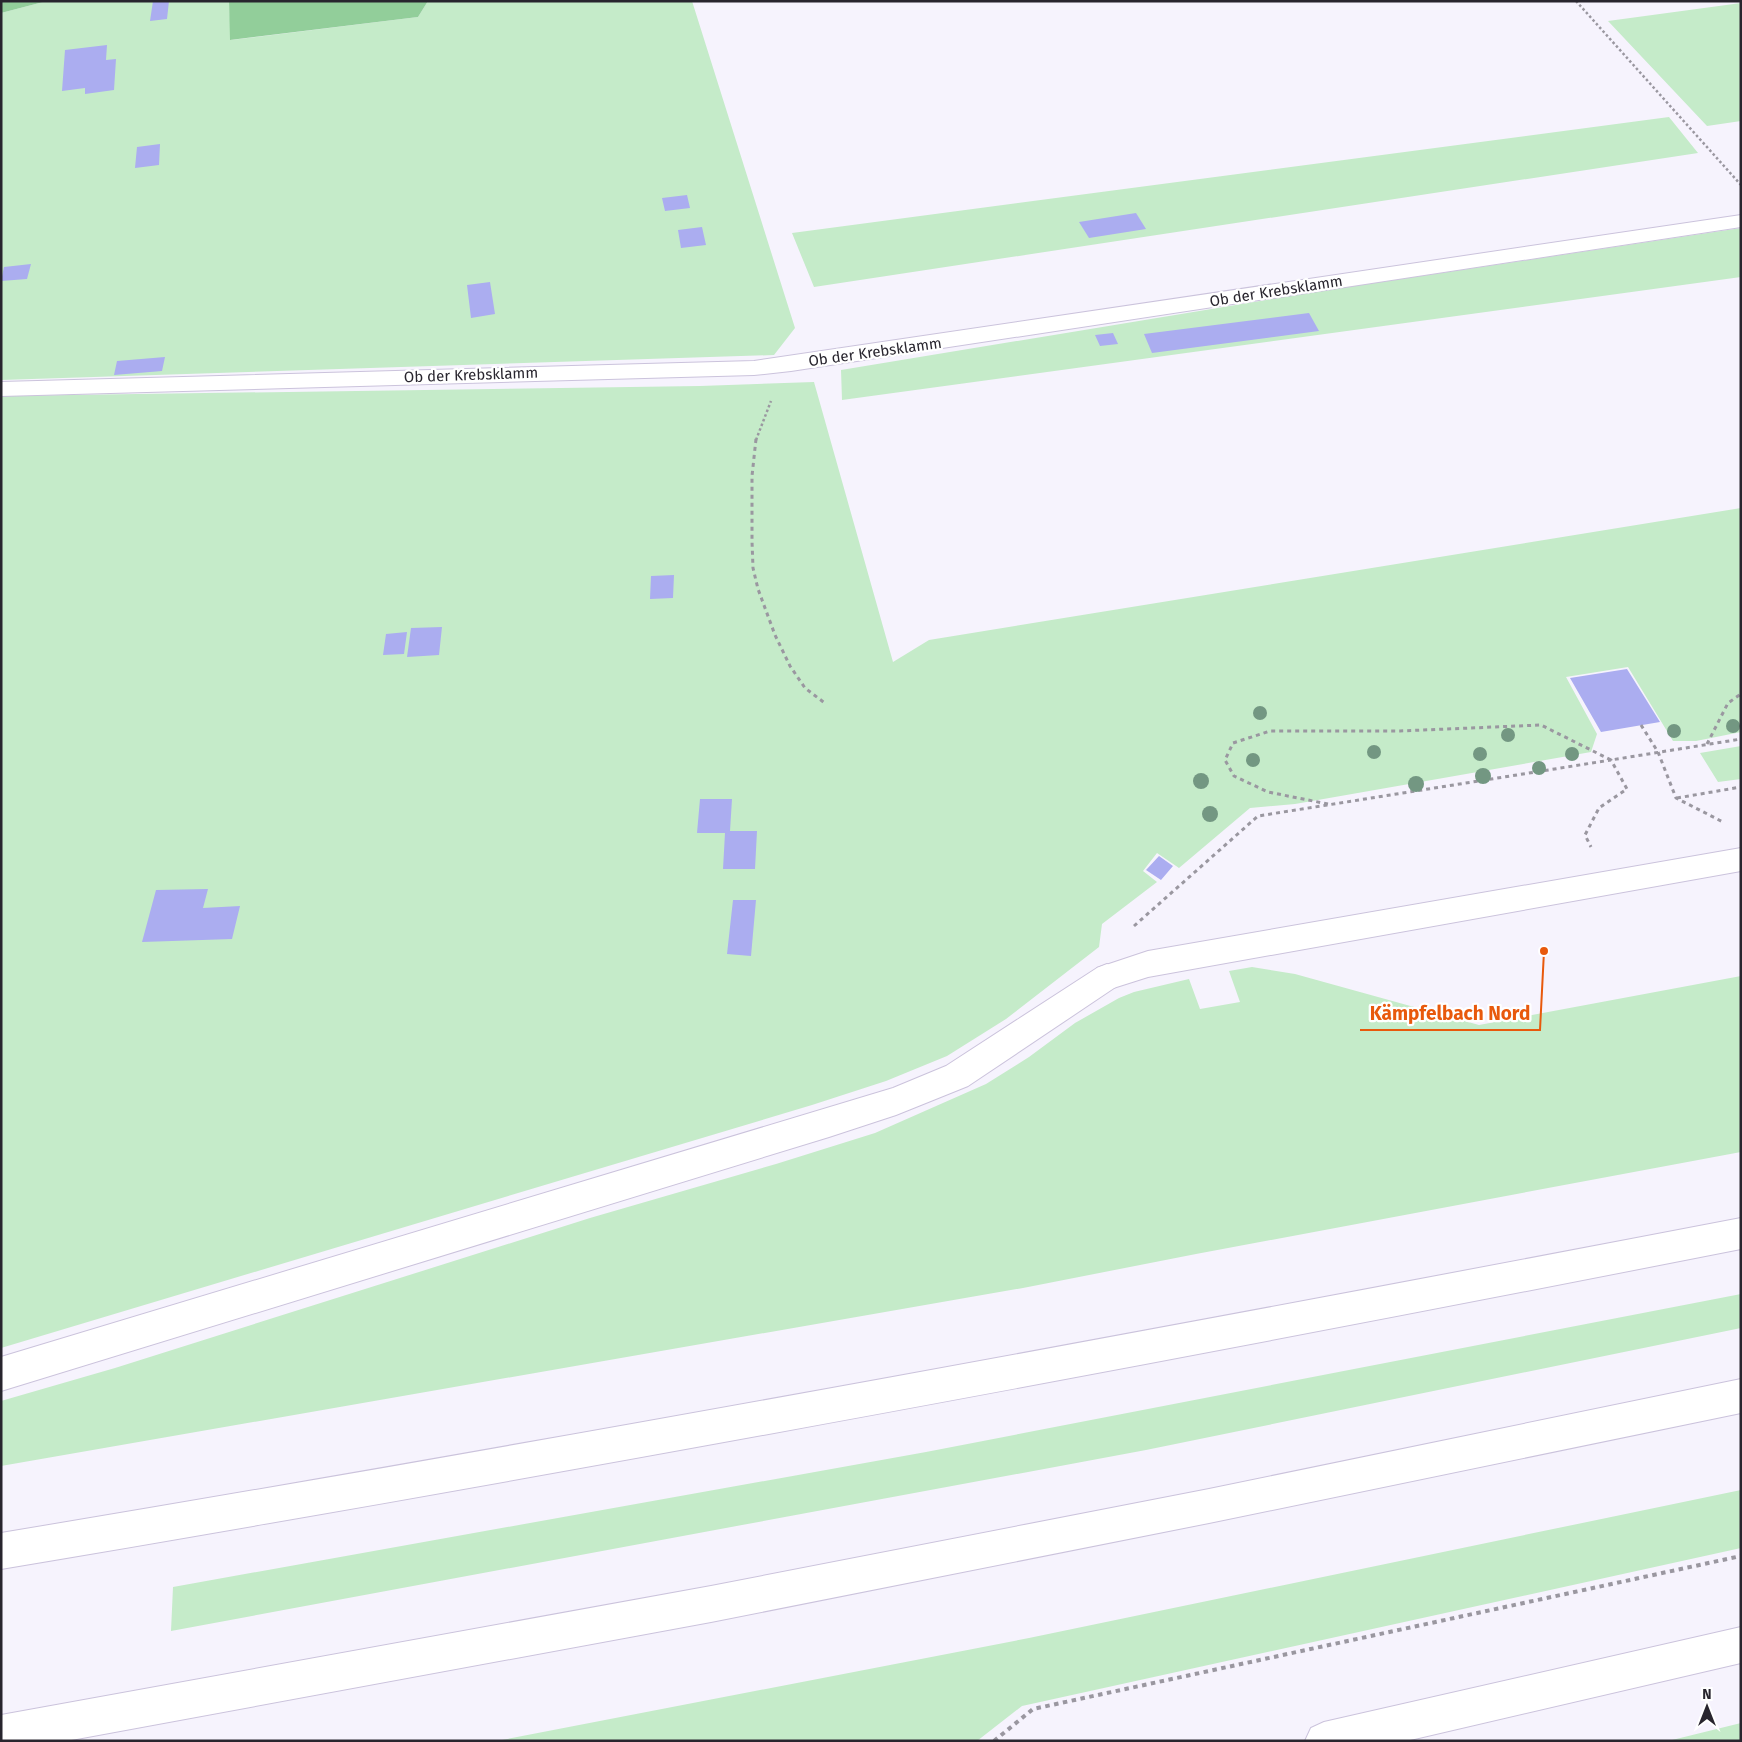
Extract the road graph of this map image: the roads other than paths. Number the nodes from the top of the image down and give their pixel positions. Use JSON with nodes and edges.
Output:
{"nodes":[{"id":1,"x":1741,"y":220,"type":"edge"},
{"id":2,"x":1,"y":390,"type":"edge"},
{"id":3,"x":1741,"y":859,"type":"edge"},
{"id":4,"x":1741,"y":1233,"type":"edge"},
{"id":5,"x":1,"y":1374,"type":"edge"},
{"id":6,"x":1741,"y":1396,"type":"edge"},
{"id":7,"x":1,"y":1551,"type":"edge"},
{"id":8,"x":1741,"y":1646,"type":"edge"},
{"id":9,"x":1,"y":1734,"type":"edge"},
{"id":10,"x":1324,"y":1741,"type":"edge"}],
"edges":[{"from":1,"to":2,"type":"main road","name":"Ob der Krebsklamm"},
{"from":3,"to":5,"type":"main road"},
{"from":4,"to":7,"type":"main road"},
{"from":6,"to":9,"type":"main road"},
{"from":8,"to":10,"type":"main road"}]}
